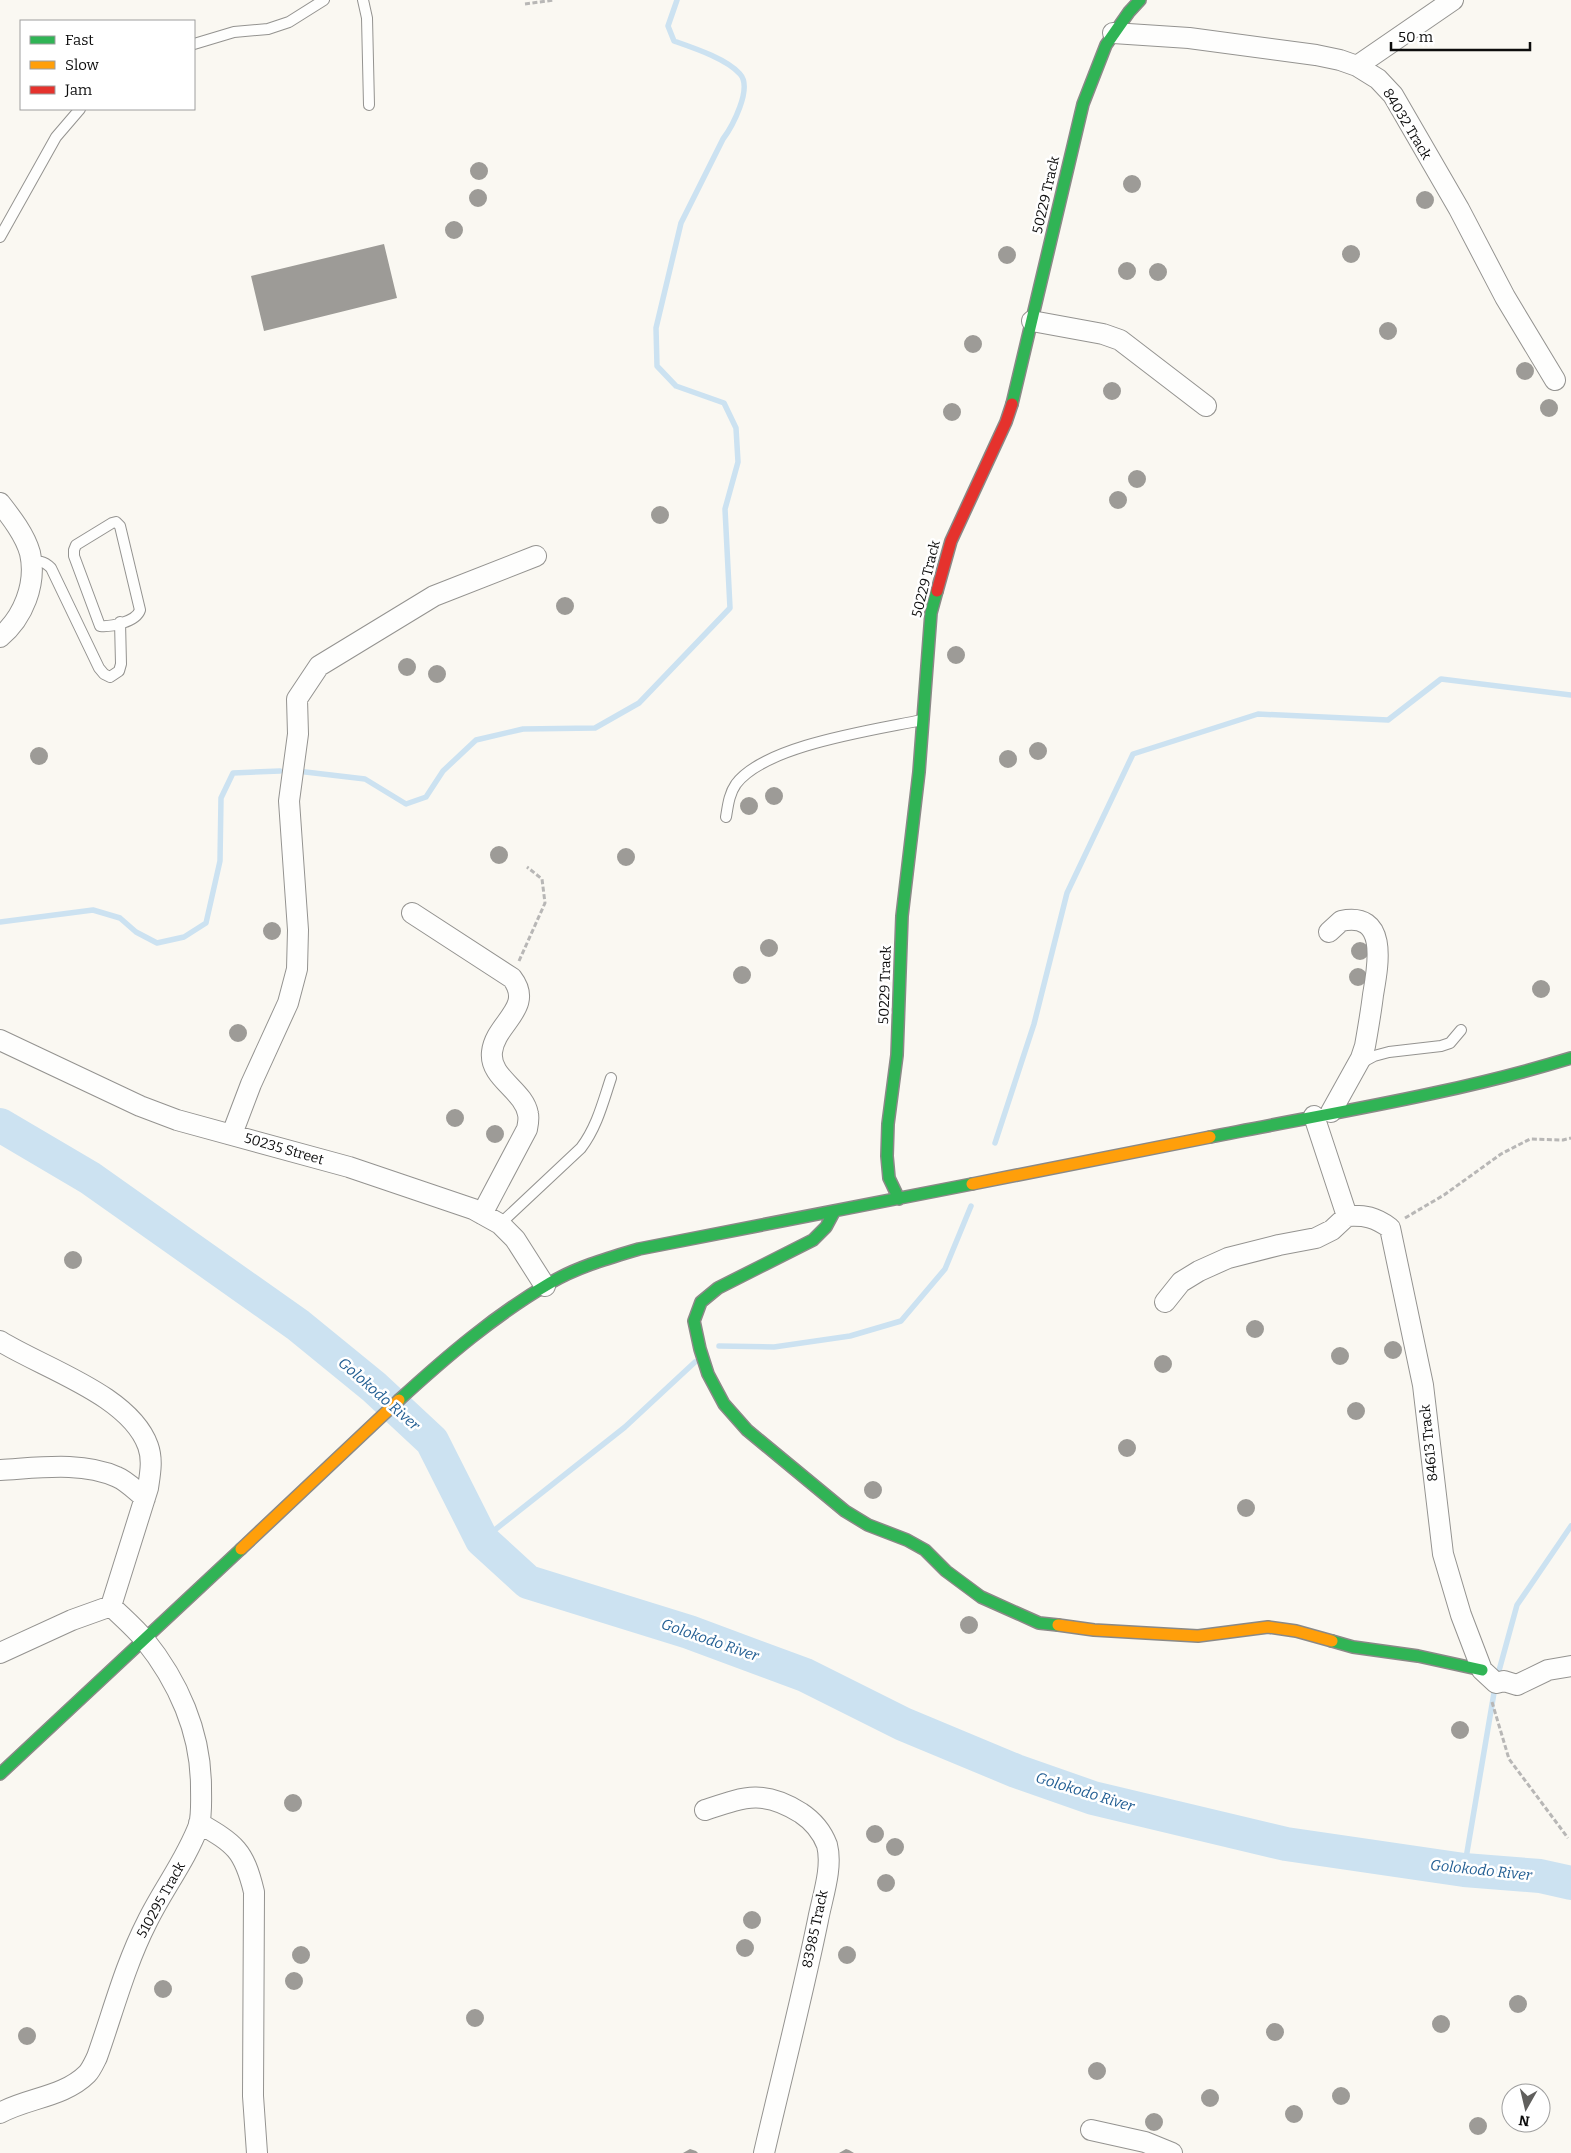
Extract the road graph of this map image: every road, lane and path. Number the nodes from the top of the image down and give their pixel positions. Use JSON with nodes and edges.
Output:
{"nodes":[{"id":1,"x":324,"y":0,"type":"edge"},
{"id":2,"x":362,"y":0,"type":"edge"},
{"id":3,"x":554,"y":0,"type":"edge"},
{"id":4,"x":1140,"y":0,"type":"edge"},
{"id":5,"x":1453,"y":0,"type":"edge"},
{"id":6,"x":524,"y":4,"type":"dead end"},
{"id":7,"x":1113,"y":33,"type":"junction"},
{"id":8,"x":195,"y":44,"type":"edge"},
{"id":9,"x":1357,"y":66,"type":"junction"},
{"id":10,"x":369,"y":104,"type":"dead end"},
{"id":11,"x":79,"y":110,"type":"edge"},
{"id":12,"x":0,"y":237,"type":"edge"},
{"id":13,"x":1032,"y":322,"type":"junction"},
{"id":14,"x":1555,"y":380,"type":"dead end"},
{"id":15,"x":1206,"y":406,"type":"dead end"},
{"id":16,"x":0,"y":503,"type":"edge"},
{"id":17,"x":536,"y":556,"type":"dead end"},
{"id":18,"x":30,"y":564,"type":"junction"},
{"id":19,"x":120,"y":622,"type":"junction"},
{"id":20,"x":0,"y":638,"type":"edge"},
{"id":21,"x":923,"y":720,"type":"junction"},
{"id":22,"x":726,"y":816,"type":"dead end"},
{"id":23,"x":527,"y":867,"type":"dead end"},
{"id":24,"x":412,"y":913,"type":"dead end"},
{"id":25,"x":1329,"y":932,"type":"dead end"},
{"id":26,"x":512,"y":978,"type":"junction"},
{"id":27,"x":1461,"y":1030,"type":"dead end"},
{"id":28,"x":0,"y":1040,"type":"edge"},
{"id":29,"x":1571,"y":1058,"type":"edge"},
{"id":30,"x":1358,"y":1064,"type":"junction"},
{"id":31,"x":611,"y":1078,"type":"dead end"},
{"id":32,"x":1322,"y":1114,"type":"junction"},
{"id":33,"x":232,"y":1134,"type":"junction"},
{"id":34,"x":1571,"y":1138,"type":"edge"},
{"id":35,"x":899,"y":1199,"type":"junction"},
{"id":36,"x":834,"y":1212,"type":"junction"},
{"id":37,"x":482,"y":1214,"type":"junction"},
{"id":38,"x":1347,"y":1216,"type":"junction"},
{"id":39,"x":500,"y":1224,"type":"junction"},
{"id":40,"x":1390,"y":1228,"type":"junction"},
{"id":41,"x":545,"y":1286,"type":"junction"},
{"id":42,"x":1165,"y":1302,"type":"dead end"},
{"id":43,"x":0,"y":1341,"type":"edge"},
{"id":44,"x":0,"y":1470,"type":"edge"},
{"id":45,"x":145,"y":1498,"type":"junction"},
{"id":46,"x":112,"y":1606,"type":"junction"},
{"id":47,"x":144,"y":1638,"type":"junction"},
{"id":48,"x":0,"y":1653,"type":"edge"},
{"id":49,"x":1571,"y":1666,"type":"edge"},
{"id":50,"x":1482,"y":1670,"type":"junction"},
{"id":51,"x":0,"y":1774,"type":"edge"},
{"id":52,"x":705,"y":1810,"type":"dead end"},
{"id":53,"x":200,"y":1823,"type":"junction"},
{"id":54,"x":1568,"y":1838,"type":"dead end"},
{"id":55,"x":0,"y":2113,"type":"edge"},
{"id":56,"x":1091,"y":2130,"type":"dead end"},
{"id":57,"x":257,"y":2153,"type":"edge"},
{"id":58,"x":764,"y":2153,"type":"edge"},
{"id":59,"x":1172,"y":2153,"type":"edge"}],
"edges":[{"from":1,"to":8,"type":"lane"},
{"from":2,"to":10,"type":"lane"},
{"from":3,"to":6,"type":"path"},
{"from":4,"to":7,"type":"street","name":"50229 Track"},
{"from":5,"to":9,"type":"street"},
{"from":7,"to":9,"type":"street","name":"84032 Track"},
{"from":7,"to":13,"type":"street","name":"50229 Track"},
{"from":9,"to":14,"type":"street","name":"84032 Track"},
{"from":11,"to":12,"type":"lane"},
{"from":13,"to":15,"type":"street"},
{"from":13,"to":21,"type":"street","name":"50229 Track"},
{"from":16,"to":18,"type":"street"},
{"from":17,"to":33,"type":"street"},
{"from":18,"to":19,"type":"lane"},
{"from":18,"to":20,"type":"street"},
{"from":19,"to":19,"type":"lane"},
{"from":21,"to":22,"type":"lane"},
{"from":21,"to":35,"type":"street","name":"50229 Track"},
{"from":23,"to":26,"type":"path"},
{"from":24,"to":26,"type":"street"},
{"from":25,"to":30,"type":"street"},
{"from":26,"to":37,"type":"street"},
{"from":27,"to":30,"type":"lane"},
{"from":28,"to":33,"type":"street","name":"50235 Street"},
{"from":29,"to":32,"type":"street"},
{"from":30,"to":32,"type":"street"},
{"from":31,"to":39,"type":"lane"},
{"from":32,"to":35,"type":"street"},
{"from":32,"to":38,"type":"street"},
{"from":33,"to":37,"type":"street","name":"50235 Street"},
{"from":34,"to":40,"type":"path"},
{"from":35,"to":36,"type":"street"},
{"from":36,"to":41,"type":"street"},
{"from":36,"to":50,"type":"street"},
{"from":37,"to":39,"type":"street","name":"50235 Street"},
{"from":38,"to":40,"type":"street"},
{"from":38,"to":42,"type":"street"},
{"from":39,"to":41,"type":"street","name":"50235 Street"},
{"from":40,"to":50,"type":"street","name":"84613 Track"},
{"from":41,"to":47,"type":"street"},
{"from":43,"to":45,"type":"street"},
{"from":44,"to":45,"type":"street"},
{"from":45,"to":46,"type":"street"},
{"from":46,"to":47,"type":"street","name":"510295 Track"},
{"from":46,"to":48,"type":"street"},
{"from":47,"to":51,"type":"street"},
{"from":47,"to":53,"type":"street","name":"510295 Track"},
{"from":49,"to":50,"type":"street"},
{"from":50,"to":54,"type":"path"},
{"from":52,"to":58,"type":"street","name":"83985 Track"},
{"from":53,"to":55,"type":"street","name":"510295 Track"},
{"from":53,"to":57,"type":"street"},
{"from":56,"to":59,"type":"street"}]}
